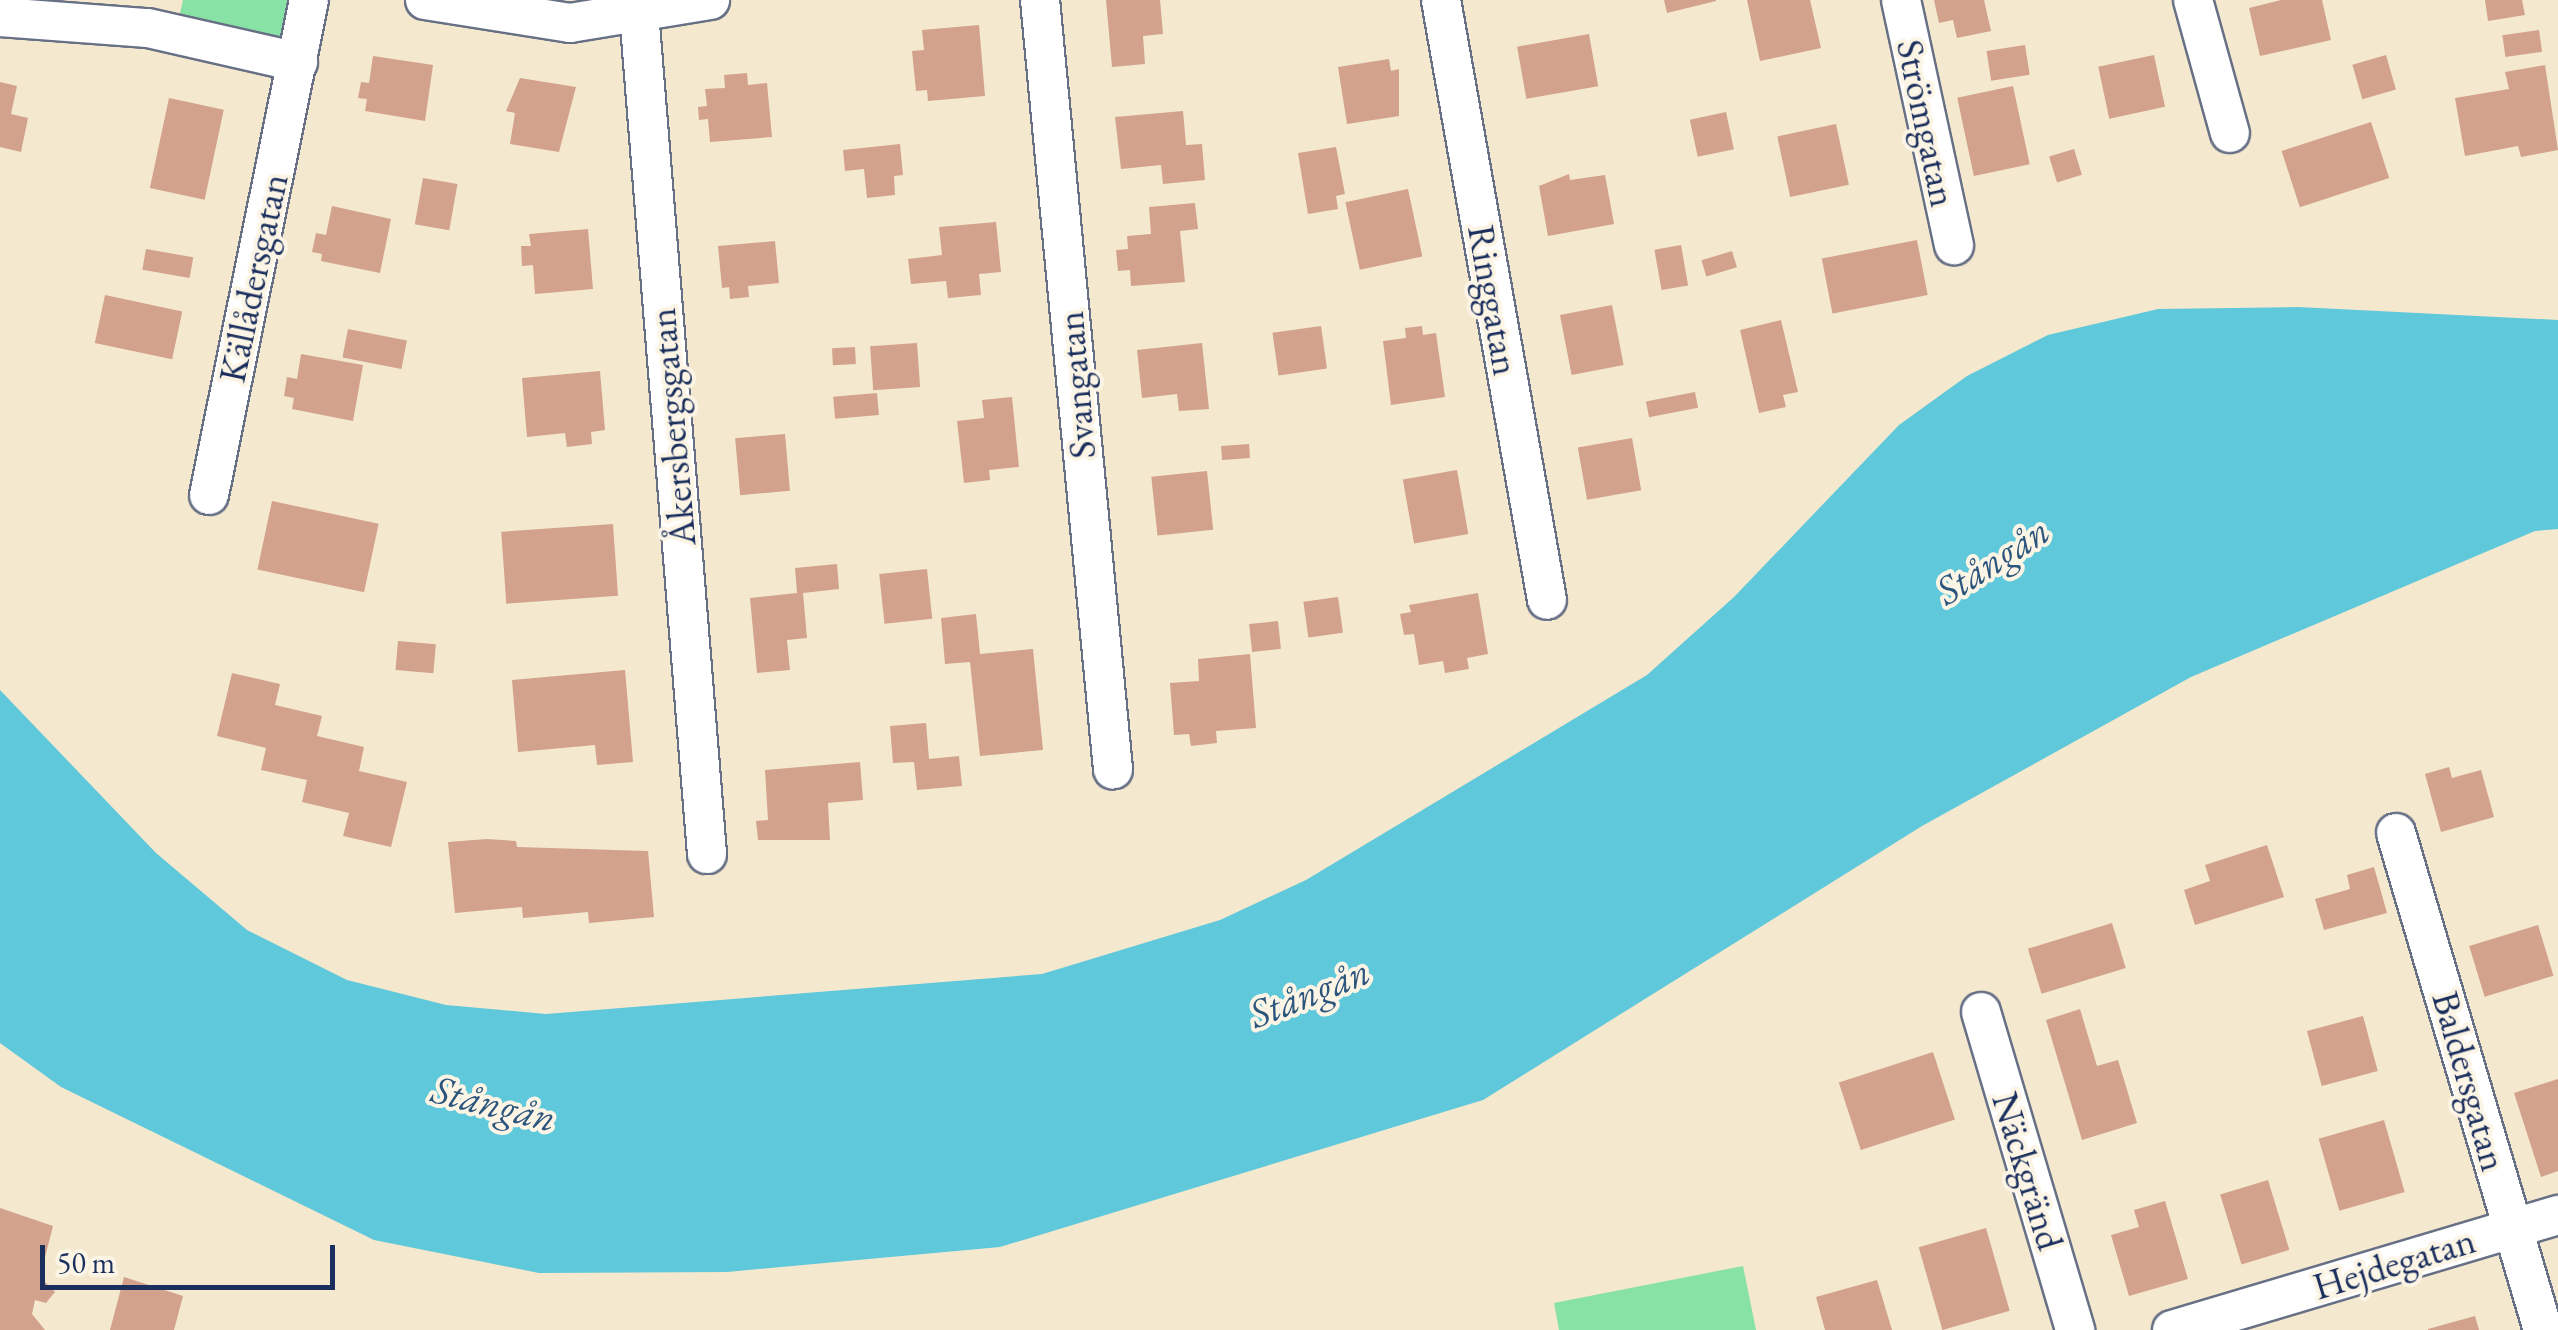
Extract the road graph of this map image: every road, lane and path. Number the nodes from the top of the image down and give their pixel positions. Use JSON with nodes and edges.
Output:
{"nodes":[{"id":1,"x":309,"y":0,"type":"edge"},
{"id":2,"x":425,"y":0,"type":"edge"},
{"id":3,"x":710,"y":0,"type":"edge"},
{"id":4,"x":1040,"y":0,"type":"edge"},
{"id":5,"x":1442,"y":0,"type":"edge"},
{"id":6,"x":1901,"y":0,"type":"edge"},
{"id":7,"x":2193,"y":0,"type":"edge"},
{"id":8,"x":638,"y":8,"type":"edge"},
{"id":9,"x":150,"y":14,"type":"edge"},
{"id":10,"x":0,"y":17,"type":"edge"},
{"id":11,"x":298,"y":62,"type":"junction"},
{"id":12,"x":2230,"y":133,"type":"dead end"},
{"id":13,"x":1954,"y":245,"type":"dead end"},
{"id":14,"x":209,"y":494,"type":"dead end"},
{"id":15,"x":1547,"y":600,"type":"dead end"},
{"id":16,"x":1112,"y":770,"type":"dead end"},
{"id":17,"x":2396,"y":833,"type":"dead end"},
{"id":18,"x":707,"y":854,"type":"dead end"},
{"id":19,"x":1980,"y":1012,"type":"dead end"},
{"id":20,"x":2558,"y":1214,"type":"edge"},
{"id":21,"x":2513,"y":1228,"type":"junction"},
{"id":22,"x":2075,"y":1330,"type":"edge"},
{"id":23,"x":2172,"y":1330,"type":"edge"},
{"id":24,"x":2543,"y":1330,"type":"edge"}],
"edges":[{"from":1,"to":11,"type":"street","name":"Källådersgatan"},
{"from":2,"to":8,"type":"street"},
{"from":3,"to":8,"type":"street"},
{"from":4,"to":16,"type":"street","name":"Svangatan"},
{"from":5,"to":15,"type":"street","name":"Ringgatan"},
{"from":6,"to":13,"type":"street","name":"Strömgatan"},
{"from":7,"to":12,"type":"street"},
{"from":8,"to":18,"type":"street","name":"Åkersbergsgatan"},
{"from":9,"to":10,"type":"street"},
{"from":9,"to":11,"type":"street"},
{"from":11,"to":14,"type":"street","name":"Källådersgatan"},
{"from":17,"to":21,"type":"street","name":"Baldersgatan"},
{"from":19,"to":22,"type":"street","name":"Näckgränd"},
{"from":20,"to":21,"type":"street","name":"Hejdegatan"},
{"from":21,"to":23,"type":"street","name":"Hejdegatan"},
{"from":21,"to":24,"type":"street","name":"Baldersgatan"}]}
